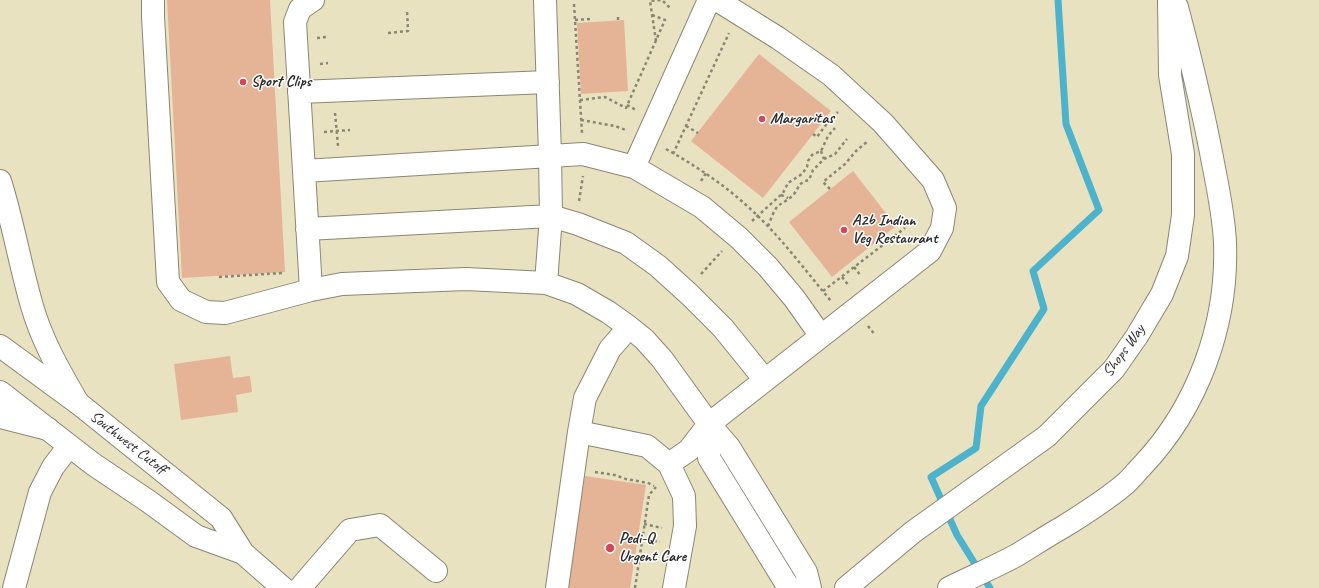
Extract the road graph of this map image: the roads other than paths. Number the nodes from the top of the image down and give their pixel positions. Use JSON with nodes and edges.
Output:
{"nodes":[{"id":1,"x":154,"y":0,"type":"edge"},
{"id":2,"x":313,"y":0,"type":"edge"},
{"id":3,"x":545,"y":0,"type":"edge"},
{"id":4,"x":709,"y":0,"type":"edge"},
{"id":5,"x":717,"y":0,"type":"edge"},
{"id":6,"x":1169,"y":0,"type":"edge"},
{"id":7,"x":1175,"y":0,"type":"edge"},
{"id":8,"x":548,"y":82,"type":"junction"},
{"id":9,"x":299,"y":92,"type":"junction"},
{"id":10,"x":550,"y":155,"type":"junction"},
{"id":11,"x":634,"y":166,"type":"junction"},
{"id":12,"x":304,"y":171,"type":"junction"},
{"id":13,"x":0,"y":181,"type":"edge"},
{"id":14,"x":551,"y":216,"type":"junction"},
{"id":15,"x":307,"y":229,"type":"junction"},
{"id":16,"x":546,"y":283,"type":"junction"},
{"id":17,"x":311,"y":290,"type":"junction"},
{"id":18,"x":629,"y":328,"type":"junction"},
{"id":19,"x":821,"y":336,"type":"junction"},
{"id":20,"x":0,"y":346,"type":"edge"},
{"id":21,"x":765,"y":380,"type":"junction"},
{"id":22,"x":0,"y":392,"type":"edge"},
{"id":23,"x":78,"y":403,"type":"junction"},
{"id":24,"x":0,"y":418,"type":"edge"},
{"id":25,"x":708,"y":424,"type":"junction"},
{"id":26,"x":48,"y":430,"type":"junction"},
{"id":27,"x":579,"y":432,"type":"junction"},
{"id":28,"x":69,"y":446,"type":"junction"},
{"id":29,"x":669,"y":464,"type":"junction"},
{"id":30,"x":243,"y":553,"type":"junction"},
{"id":31,"x":436,"y":571,"type":"dead end"},
{"id":32,"x":267,"y":581,"type":"edge"},
{"id":33,"x":952,"y":586,"type":"edge"},
{"id":34,"x":14,"y":588,"type":"edge"},
{"id":35,"x":283,"y":588,"type":"edge"},
{"id":36,"x":300,"y":588,"type":"edge"},
{"id":37,"x":557,"y":588,"type":"edge"},
{"id":38,"x":674,"y":588,"type":"edge"},
{"id":39,"x":789,"y":588,"type":"edge"},
{"id":40,"x":810,"y":588,"type":"edge"},
{"id":41,"x":846,"y":588,"type":"edge"}],
"edges":[{"from":1,"to":17,"type":"main road"},
{"from":2,"to":9,"type":"main road"},
{"from":3,"to":8,"type":"main road"},
{"from":4,"to":11,"type":"main road"},
{"from":5,"to":19,"type":"main road"},
{"from":6,"to":41,"type":"main road","name":"Shops Way"},
{"from":7,"to":33,"type":"main road"},
{"from":8,"to":9,"type":"main road"},
{"from":8,"to":10,"type":"main road"},
{"from":9,"to":12,"type":"main road"},
{"from":10,"to":11,"type":"main road"},
{"from":10,"to":12,"type":"main road"},
{"from":10,"to":14,"type":"main road"},
{"from":11,"to":19,"type":"main road"},
{"from":12,"to":15,"type":"main road"},
{"from":13,"to":23,"type":"main road"},
{"from":14,"to":15,"type":"main road"},
{"from":14,"to":16,"type":"main road"},
{"from":14,"to":21,"type":"main road"},
{"from":15,"to":17,"type":"main road"},
{"from":16,"to":17,"type":"main road"},
{"from":16,"to":18,"type":"main road"},
{"from":18,"to":25,"type":"main road"},
{"from":18,"to":27,"type":"main road"},
{"from":19,"to":21,"type":"main road"},
{"from":20,"to":23,"type":"main road","name":"Southwest Cutoff"},
{"from":21,"to":25,"type":"main road"},
{"from":22,"to":26,"type":"main road","name":"Southwest Cutoff"},
{"from":23,"to":30,"type":"main road","name":"Southwest Cutoff"},
{"from":24,"to":26,"type":"main road"},
{"from":25,"to":29,"type":"main road"},
{"from":25,"to":39,"type":"main road"},
{"from":25,"to":40,"type":"main road"},
{"from":26,"to":28,"type":"main road","name":"Southwest Cutoff"},
{"from":27,"to":29,"type":"main road"},
{"from":27,"to":37,"type":"main road"},
{"from":28,"to":30,"type":"main road","name":"Southwest Cutoff"},
{"from":28,"to":34,"type":"main road"},
{"from":29,"to":38,"type":"main road"},
{"from":30,"to":32,"type":"main road","name":"Southwest Cutoff"},
{"from":31,"to":36,"type":"main road"},
{"from":32,"to":35,"type":"main road","name":"Southwest Cutoff"}]}
